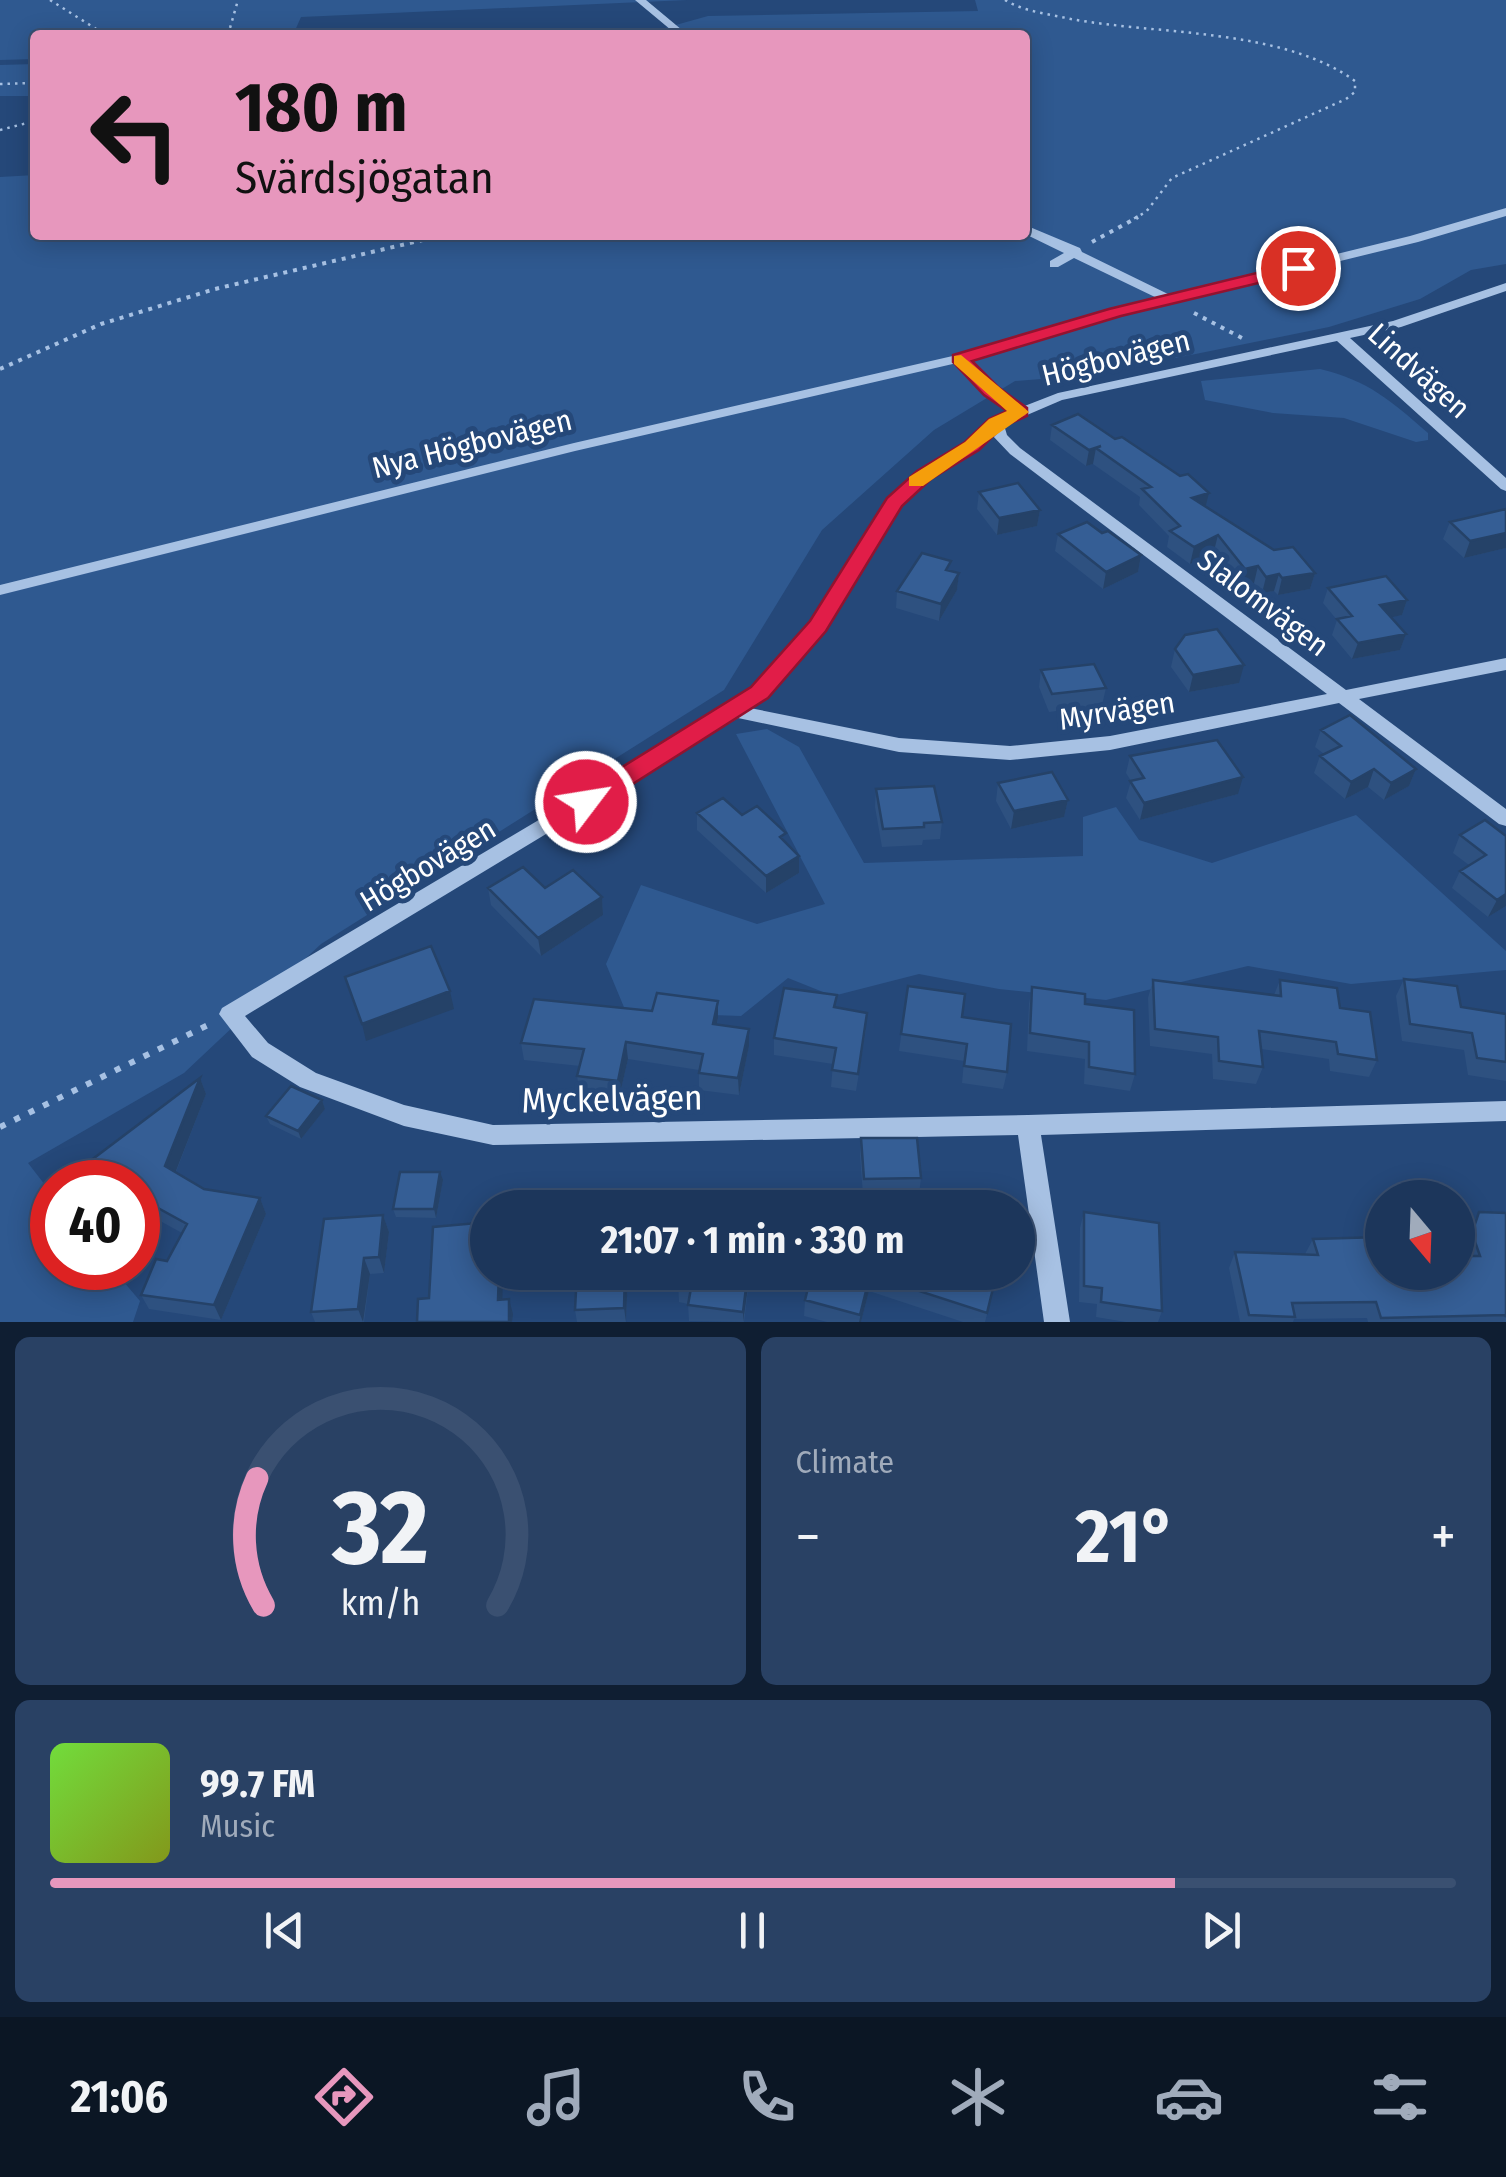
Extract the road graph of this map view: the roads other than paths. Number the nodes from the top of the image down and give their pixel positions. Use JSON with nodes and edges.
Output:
{"nodes":[{"id":1,"x":640,"y":0,"type":"edge"},
{"id":2,"x":677,"y":30,"type":"edge"},
{"id":3,"x":1506,"y":212,"type":"edge"},
{"id":4,"x":1030,"y":231,"type":"edge"},
{"id":5,"x":1076,"y":251,"type":"junction"},
{"id":6,"x":1054,"y":264,"type":"dead end"},
{"id":7,"x":1506,"y":287,"type":"edge"},
{"id":8,"x":1170,"y":299,"type":"junction"},
{"id":9,"x":1340,"y":336,"type":"junction"},
{"id":10,"x":960,"y":358,"type":"junction"},
{"id":11,"x":1020,"y":412,"type":"junction"},
{"id":12,"x":996,"y":423,"type":"junction"},
{"id":13,"x":1506,"y":486,"type":"edge"},
{"id":14,"x":0,"y":590,"type":"edge"},
{"id":15,"x":1506,"y":664,"type":"edge"},
{"id":16,"x":1343,"y":697,"type":"junction"},
{"id":17,"x":735,"y":711,"type":"junction"},
{"id":18,"x":1506,"y":819,"type":"edge"},
{"id":19,"x":230,"y":1014,"type":"joint"},
{"id":20,"x":1506,"y":1110,"type":"edge"},
{"id":21,"x":1028,"y":1126,"type":"junction"},
{"id":22,"x":1057,"y":1322,"type":"edge"}],
"edges":[{"from":1,"to":2,"type":"street"},
{"from":3,"to":8,"type":"street","name":"Nya Högbovägen"},
{"from":4,"to":5,"type":"street"},
{"from":5,"to":6,"type":"street"},
{"from":5,"to":8,"type":"street"},
{"from":7,"to":9,"type":"street","name":"Högbovägen"},
{"from":8,"to":10,"type":"street","name":"Nya Högbovägen"},
{"from":9,"to":11,"type":"street","name":"Högbovägen"},
{"from":9,"to":13,"type":"street","name":"Lindvägen"},
{"from":10,"to":11,"type":"street"},
{"from":10,"to":14,"type":"street","name":"Nya Högbovägen"},
{"from":11,"to":12,"type":"street","name":"Högbovägen"},
{"from":12,"to":16,"type":"street","name":"Slalomvägen"},
{"from":12,"to":17,"type":"street","name":"Högbovägen"},
{"from":15,"to":16,"type":"street","name":"Myrvägen"},
{"from":16,"to":17,"type":"street","name":"Myrvägen"},
{"from":16,"to":18,"type":"street","name":"Slalomvägen"},
{"from":17,"to":19,"type":"street","name":"Högbovägen"},
{"from":19,"to":21,"type":"street","name":"Myckelvägen"},
{"from":20,"to":21,"type":"street","name":"Myckelvägen"},
{"from":21,"to":22,"type":"street"}]}
